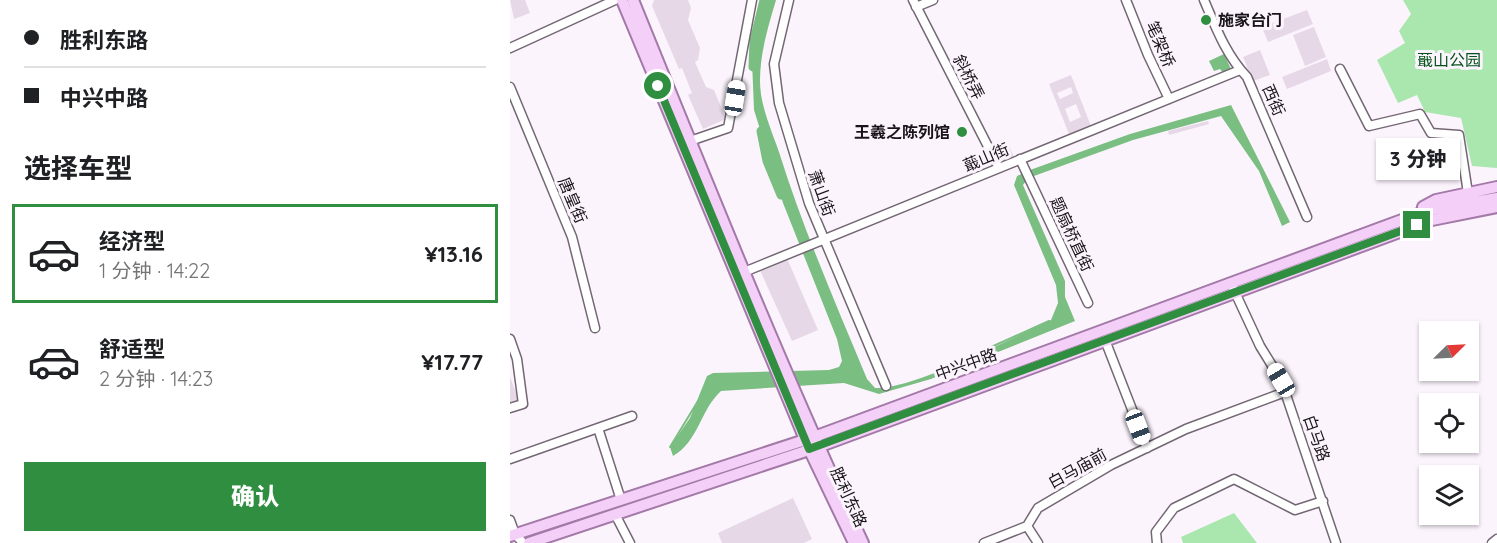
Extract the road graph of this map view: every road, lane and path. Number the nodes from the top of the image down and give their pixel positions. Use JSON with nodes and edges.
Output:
{"nodes":[{"id":1,"x":615,"y":0,"type":"edge"},
{"id":2,"x":622,"y":0,"type":"edge"},
{"id":3,"x":633,"y":0,"type":"edge"},
{"id":4,"x":752,"y":0,"type":"edge"},
{"id":5,"x":789,"y":0,"type":"edge"},
{"id":6,"x":933,"y":0,"type":"edge"},
{"id":7,"x":1126,"y":0,"type":"edge"},
{"id":8,"x":1204,"y":0,"type":"edge"},
{"id":9,"x":915,"y":3,"type":"edge"},
{"id":10,"x":510,"y":48,"type":"edge"},
{"id":11,"x":1341,"y":69,"type":"dead end"},
{"id":12,"x":1240,"y":70,"type":"junction"},
{"id":13,"x":510,"y":87,"type":"edge"},
{"id":14,"x":1169,"y":99,"type":"junction"},
{"id":15,"x":690,"y":141,"type":"junction"},
{"id":16,"x":1020,"y":159,"type":"junction"},
{"id":17,"x":999,"y":168,"type":"junction"},
{"id":18,"x":1497,"y":187,"type":"edge"},
{"id":19,"x":1468,"y":193,"type":"junction"},
{"id":20,"x":1497,"y":198,"type":"edge"},
{"id":21,"x":1497,"y":207,"type":"edge"},
{"id":22,"x":1497,"y":212,"type":"edge"},
{"id":23,"x":1430,"y":215,"type":"junction"},
{"id":24,"x":1306,"y":217,"type":"dead end"},
{"id":25,"x":1397,"y":221,"type":"junction"},
{"id":26,"x":1417,"y":225,"type":"junction"},
{"id":27,"x":822,"y":242,"type":"junction"},
{"id":28,"x":744,"y":272,"type":"junction"},
{"id":29,"x":1232,"y":287,"type":"junction"},
{"id":30,"x":1088,"y":303,"type":"dead end"},
{"id":31,"x":595,"y":328,"type":"dead end"},
{"id":32,"x":510,"y":339,"type":"edge"},
{"id":33,"x":1105,"y":340,"type":"junction"},
{"id":34,"x":779,"y":366,"type":"junction"},
{"id":35,"x":886,"y":386,"type":"dead end"},
{"id":36,"x":1285,"y":392,"type":"junction"},
{"id":37,"x":510,"y":408,"type":"edge"},
{"id":38,"x":632,"y":416,"type":"dead end"},
{"id":39,"x":598,"y":429,"type":"junction"},
{"id":40,"x":812,"y":443,"type":"junction"},
{"id":41,"x":1147,"y":448,"type":"junction"},
{"id":42,"x":510,"y":459,"type":"edge"},
{"id":43,"x":621,"y":500,"type":"junction"},
{"id":44,"x":1323,"y":501,"type":"junction"},
{"id":45,"x":615,"y":514,"type":"junction"},
{"id":46,"x":510,"y":520,"type":"edge"},
{"id":47,"x":1027,"y":526,"type":"junction"},
{"id":48,"x":513,"y":535,"type":"edge"},
{"id":49,"x":1497,"y":539,"type":"edge"},
{"id":50,"x":523,"y":543,"type":"edge"},
{"id":51,"x":529,"y":543,"type":"edge"},
{"id":52,"x":630,"y":543,"type":"edge"},
{"id":53,"x":854,"y":543,"type":"edge"},
{"id":54,"x":863,"y":543,"type":"edge"},
{"id":55,"x":984,"y":543,"type":"edge"},
{"id":56,"x":1038,"y":543,"type":"edge"},
{"id":57,"x":1157,"y":543,"type":"edge"},
{"id":58,"x":1336,"y":543,"type":"edge"},
{"id":59,"x":1492,"y":543,"type":"edge"}],
"edges":[{"from":1,"to":10,"type":"street"},
{"from":2,"to":34,"type":"main road","name":"胜利东路"},
{"from":3,"to":15,"type":"main road","name":"胜利东路"},
{"from":4,"to":15,"type":"street"},
{"from":5,"to":27,"type":"street","name":"萧山街"},
{"from":6,"to":9,"type":"street"},
{"from":7,"to":14,"type":"street","name":"笔架桥"},
{"from":8,"to":12,"type":"street","name":"西街"},
{"from":9,"to":17,"type":"street","name":"斜桥弄"},
{"from":11,"to":19,"type":"street"},
{"from":12,"to":14,"type":"street","name":"蕺山街"},
{"from":12,"to":24,"type":"street","name":"西街"},
{"from":13,"to":31,"type":"street","name":"唐皇街"},
{"from":14,"to":16,"type":"street","name":"蕺山街"},
{"from":15,"to":28,"type":"main road","name":"胜利东路"},
{"from":16,"to":17,"type":"street","name":"蕺山街"},
{"from":16,"to":30,"type":"street","name":"题扇桥直街"},
{"from":17,"to":27,"type":"street","name":"蕺山街"},
{"from":18,"to":19,"type":"main road"},
{"from":19,"to":25,"type":"main road"},
{"from":20,"to":23,"type":"main road"},
{"from":21,"to":23,"type":"main road"},
{"from":22,"to":26,"type":"main road"},
{"from":23,"to":25,"type":"main road","name":"中兴中路"},
{"from":23,"to":26,"type":"main road","name":"中兴中路"},
{"from":25,"to":29,"type":"main road","name":"中兴中路"},
{"from":26,"to":29,"type":"main road","name":"中兴中路"},
{"from":27,"to":28,"type":"street","name":"蕺山街"},
{"from":27,"to":35,"type":"street","name":"萧山街"},
{"from":28,"to":34,"type":"main road","name":"胜利东路"},
{"from":29,"to":33,"type":"main road","name":"中兴中路"},
{"from":29,"to":36,"type":"street","name":"白马路"},
{"from":29,"to":40,"type":"main road","name":"中兴中路"},
{"from":32,"to":37,"type":"street"},
{"from":33,"to":40,"type":"main road","name":"中兴中路"},
{"from":33,"to":41,"type":"street"},
{"from":34,"to":40,"type":"main road","name":"胜利东路"},
{"from":36,"to":41,"type":"street","name":"白马庙前"},
{"from":36,"to":44,"type":"street","name":"白马路"},
{"from":38,"to":39,"type":"street"},
{"from":39,"to":42,"type":"street"},
{"from":39,"to":43,"type":"street"},
{"from":40,"to":43,"type":"main road","name":"中兴中路"},
{"from":40,"to":45,"type":"main road","name":"中兴中路"},
{"from":40,"to":53,"type":"main road","name":"胜利东路"},
{"from":40,"to":54,"type":"main road","name":"胜利东路"},
{"from":41,"to":47,"type":"street","name":"白马庙前"},
{"from":43,"to":48,"type":"main road","name":"中兴中路"},
{"from":44,"to":57,"type":"street"},
{"from":44,"to":58,"type":"street","name":"白马路"},
{"from":45,"to":51,"type":"main road","name":"中兴中路"},
{"from":45,"to":52,"type":"street"},
{"from":46,"to":48,"type":"street"},
{"from":47,"to":55,"type":"street"},
{"from":47,"to":56,"type":"street"},
{"from":48,"to":50,"type":"street"},
{"from":49,"to":59,"type":"street"}]}
